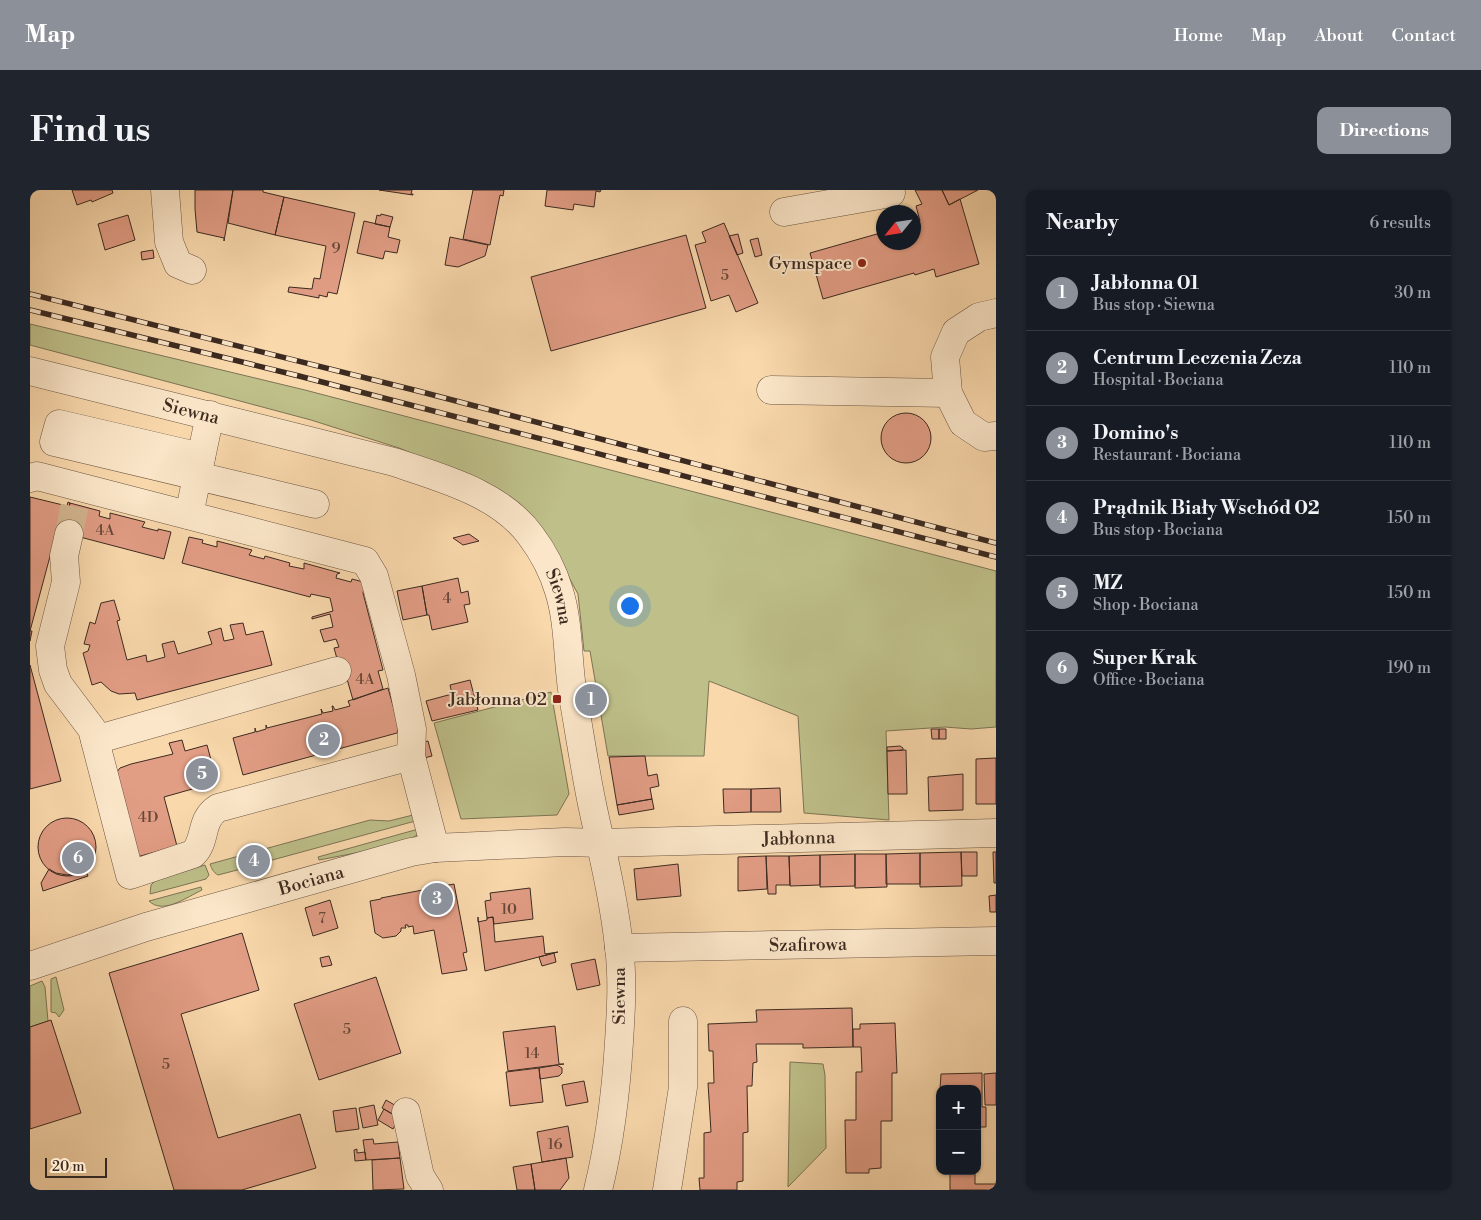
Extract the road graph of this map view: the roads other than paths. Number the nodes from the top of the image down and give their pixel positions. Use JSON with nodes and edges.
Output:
{"nodes":[{"id":1,"x":165,"y":190,"type":"edge"},
{"id":2,"x":891,"y":194,"type":"dead end"},
{"id":3,"x":784,"y":212,"type":"dead end"},
{"id":4,"x":192,"y":270,"type":"dead end"},
{"id":5,"x":996,"y":313,"type":"edge"},
{"id":6,"x":30,"y":370,"type":"edge"},
{"id":7,"x":771,"y":390,"type":"dead end"},
{"id":8,"x":948,"y":393,"type":"junction"},
{"id":9,"x":210,"y":415,"type":"junction"},
{"id":10,"x":996,"y":436,"type":"edge"},
{"id":11,"x":199,"y":466,"type":"junction"},
{"id":12,"x":30,"y":478,"type":"edge"},
{"id":13,"x":315,"y":504,"type":"dead end"},
{"id":14,"x":189,"y":515,"type":"junction"},
{"id":15,"x":69,"y":534,"type":"tunnel mouth"},
{"id":16,"x":337,"y":671,"type":"dead end"},
{"id":17,"x":95,"y":740,"type":"junction"},
{"id":18,"x":411,"y":756,"type":"junction"},
{"id":19,"x":996,"y":833,"type":"edge"},
{"id":20,"x":601,"y":843,"type":"junction"},
{"id":21,"x":435,"y":848,"type":"junction"},
{"id":22,"x":996,"y":941,"type":"edge"},
{"id":23,"x":619,"y":948,"type":"junction"},
{"id":24,"x":30,"y":966,"type":"edge"},
{"id":25,"x":684,"y":1021,"type":"dead end"},
{"id":26,"x":406,"y":1112,"type":"dead end"},
{"id":27,"x":429,"y":1190,"type":"edge"},
{"id":28,"x":598,"y":1190,"type":"edge"},
{"id":29,"x":667,"y":1190,"type":"edge"}],
"edges":[{"from":1,"to":4,"type":"street"},
{"from":2,"to":3,"type":"street"},
{"from":5,"to":8,"type":"street"},
{"from":6,"to":9,"type":"street","name":"Siewna"},
{"from":7,"to":8,"type":"street"},
{"from":8,"to":10,"type":"street"},
{"from":9,"to":11,"type":"street"},
{"from":9,"to":20,"type":"street","name":"Siewna"},
{"from":11,"to":13,"type":"street"},
{"from":11,"to":14,"type":"street"},
{"from":12,"to":14,"type":"street"},
{"from":14,"to":18,"type":"street"},
{"from":15,"to":17,"type":"street"},
{"from":16,"to":17,"type":"street"},
{"from":17,"to":18,"type":"street"},
{"from":18,"to":21,"type":"street"},
{"from":19,"to":20,"type":"street","name":"Jabłonna"},
{"from":20,"to":21,"type":"street","name":"Bociana"},
{"from":20,"to":23,"type":"street","name":"Siewna"},
{"from":21,"to":24,"type":"street","name":"Bociana"},
{"from":22,"to":23,"type":"street","name":"Szafirowa"},
{"from":23,"to":28,"type":"street","name":"Siewna"},
{"from":25,"to":29,"type":"street"},
{"from":26,"to":27,"type":"street"}]}
